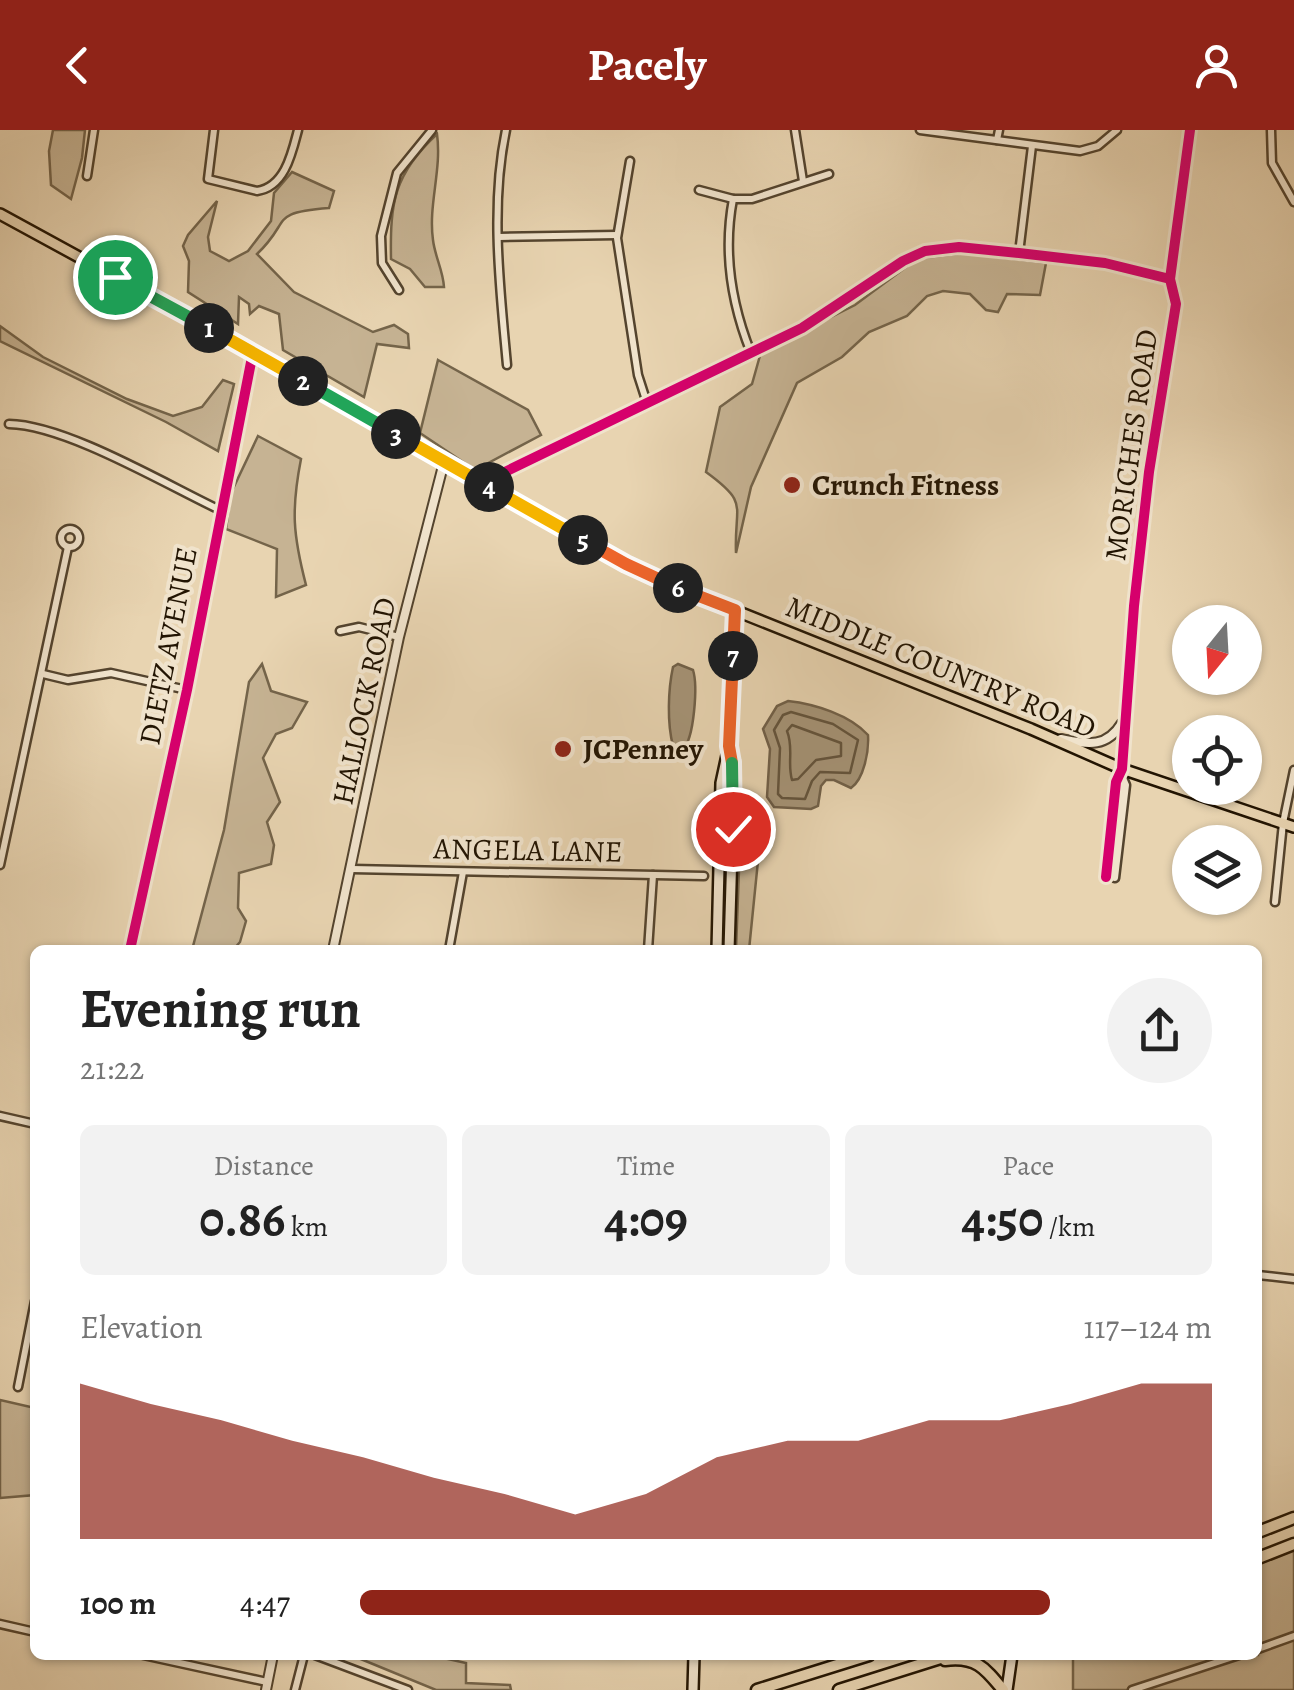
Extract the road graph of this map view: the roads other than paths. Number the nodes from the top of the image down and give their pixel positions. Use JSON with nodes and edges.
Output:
{"nodes":[{"id":1,"x":94,"y":130,"type":"edge"},
{"id":2,"x":214,"y":130,"type":"edge"},
{"id":3,"x":298,"y":130,"type":"edge"},
{"id":4,"x":432,"y":130,"type":"edge"},
{"id":5,"x":506,"y":130,"type":"edge"},
{"id":6,"x":795,"y":130,"type":"edge"},
{"id":7,"x":920,"y":130,"type":"edge"},
{"id":8,"x":999,"y":130,"type":"edge"},
{"id":9,"x":1117,"y":130,"type":"edge"},
{"id":10,"x":1190,"y":130,"type":"edge"},
{"id":11,"x":1271,"y":130,"type":"edge"},
{"id":12,"x":997,"y":140,"type":"junction"},
{"id":13,"x":1032,"y":146,"type":"junction"},
{"id":14,"x":630,"y":162,"type":"dead end"},
{"id":15,"x":829,"y":174,"type":"dead end"},
{"id":16,"x":87,"y":176,"type":"dead end"},
{"id":17,"x":804,"y":181,"type":"junction"},
{"id":18,"x":698,"y":190,"type":"dead end"},
{"id":19,"x":733,"y":199,"type":"junction"},
{"id":20,"x":1294,"y":202,"type":"edge"},
{"id":21,"x":0,"y":214,"type":"edge"},
{"id":22,"x":617,"y":235,"type":"junction"},
{"id":23,"x":499,"y":237,"type":"junction"},
{"id":24,"x":1019,"y":254,"type":"junction"},
{"id":25,"x":1170,"y":279,"type":"junction"},
{"id":26,"x":400,"y":290,"type":"dead end"},
{"id":27,"x":253,"y":352,"type":"junction"},
{"id":28,"x":751,"y":353,"type":"junction"},
{"id":29,"x":506,"y":365,"type":"dead end"},
{"id":30,"x":647,"y":403,"type":"junction"},
{"id":31,"x":8,"y":424,"type":"dead end"},
{"id":32,"x":444,"y":462,"type":"junction"},
{"id":33,"x":482,"y":483,"type":"junction"},
{"id":34,"x":220,"y":510,"type":"junction"},
{"id":35,"x":68,"y":547,"type":"dead end"},
{"id":36,"x":735,"y":610,"type":"junction"},
{"id":37,"x":340,"y":631,"type":"dead end"},
{"id":38,"x":399,"y":637,"type":"junction"},
{"id":39,"x":43,"y":674,"type":"junction"},
{"id":40,"x":186,"y":690,"type":"junction"},
{"id":41,"x":1126,"y":714,"type":"junction"},
{"id":42,"x":1052,"y":738,"type":"junction"},
{"id":43,"x":729,"y":746,"type":"junction"},
{"id":44,"x":1294,"y":770,"type":"edge"},
{"id":45,"x":1122,"y":772,"type":"junction"},
{"id":46,"x":1283,"y":823,"type":"junction"},
{"id":47,"x":1294,"y":827,"type":"edge"},
{"id":48,"x":0,"y":865,"type":"edge"},
{"id":49,"x":352,"y":869,"type":"junction"},
{"id":50,"x":463,"y":872,"type":"junction"},
{"id":51,"x":652,"y":875,"type":"junction"},
{"id":52,"x":704,"y":876,"type":"dead end"},
{"id":53,"x":1111,"y":877,"type":"dead end"},
{"id":54,"x":1275,"y":902,"type":"dead end"},
{"id":55,"x":131,"y":945,"type":"edge"},
{"id":56,"x":334,"y":945,"type":"edge"},
{"id":57,"x":449,"y":945,"type":"edge"},
{"id":58,"x":648,"y":945,"type":"edge"},
{"id":59,"x":717,"y":945,"type":"edge"},
{"id":60,"x":729,"y":945,"type":"edge"},
{"id":61,"x":0,"y":1116,"type":"edge"},
{"id":62,"x":30,"y":1123,"type":"edge"},
{"id":63,"x":1262,"y":1275,"type":"edge"},
{"id":64,"x":1294,"y":1279,"type":"edge"},
{"id":65,"x":30,"y":1326,"type":"edge"},
{"id":66,"x":18,"y":1386,"type":"dead end"},
{"id":67,"x":1294,"y":1518,"type":"edge"},
{"id":68,"x":1262,"y":1530,"type":"edge"},
{"id":69,"x":1294,"y":1544,"type":"edge"},
{"id":70,"x":1262,"y":1556,"type":"edge"},
{"id":71,"x":0,"y":1624,"type":"edge"},
{"id":72,"x":30,"y":1631,"type":"edge"},
{"id":73,"x":1294,"y":1636,"type":"edge"},
{"id":74,"x":1262,"y":1648,"type":"edge"},
{"id":75,"x":163,"y":1660,"type":"edge"},
{"id":76,"x":271,"y":1660,"type":"edge"},
{"id":77,"x":303,"y":1660,"type":"edge"},
{"id":78,"x":329,"y":1660,"type":"edge"},
{"id":79,"x":694,"y":1660,"type":"edge"},
{"id":80,"x":841,"y":1660,"type":"edge"},
{"id":81,"x":854,"y":1660,"type":"edge"},
{"id":82,"x":934,"y":1660,"type":"edge"},
{"id":83,"x":949,"y":1660,"type":"edge"},
{"id":84,"x":974,"y":1660,"type":"edge"},
{"id":85,"x":1011,"y":1660,"type":"edge"},
{"id":86,"x":1224,"y":1660,"type":"edge"},
{"id":87,"x":924,"y":1663,"type":"junction"},
{"id":88,"x":829,"y":1668,"type":"junction"},
{"id":89,"x":266,"y":1686,"type":"edge"},
{"id":90,"x":295,"y":1690,"type":"edge"},
{"id":91,"x":408,"y":1690,"type":"edge"},
{"id":92,"x":692,"y":1690,"type":"edge"},
{"id":93,"x":757,"y":1690,"type":"edge"},
{"id":94,"x":839,"y":1690,"type":"edge"},
{"id":95,"x":1005,"y":1690,"type":"edge"},
{"id":96,"x":1132,"y":1690,"type":"edge"}],
"edges":[{"from":1,"to":16,"type":"street"},
{"from":2,"to":3,"type":"street"},
{"from":4,"to":26,"type":"street"},
{"from":5,"to":23,"type":"street"},
{"from":6,"to":17,"type":"street"},
{"from":7,"to":12,"type":"street"},
{"from":8,"to":12,"type":"street"},
{"from":9,"to":13,"type":"street"},
{"from":10,"to":25,"type":"street","name":"MORICHES ROAD"},
{"from":11,"to":20,"type":"street"},
{"from":12,"to":13,"type":"street"},
{"from":13,"to":24,"type":"street"},
{"from":14,"to":22,"type":"street"},
{"from":15,"to":17,"type":"street"},
{"from":17,"to":19,"type":"street"},
{"from":18,"to":19,"type":"street"},
{"from":19,"to":28,"type":"street"},
{"from":21,"to":27,"type":"main road","name":"MIDDLE COUNTRY ROAD"},
{"from":22,"to":23,"type":"street"},
{"from":22,"to":30,"type":"street"},
{"from":23,"to":29,"type":"street"},
{"from":24,"to":25,"type":"street"},
{"from":24,"to":28,"type":"street"},
{"from":25,"to":41,"type":"street","name":"MORICHES ROAD"},
{"from":27,"to":32,"type":"main road","name":"MIDDLE COUNTRY ROAD"},
{"from":27,"to":34,"type":"street","name":"DIETZ AVENUE"},
{"from":28,"to":30,"type":"street"},
{"from":30,"to":33,"type":"street"},
{"from":31,"to":34,"type":"street"},
{"from":32,"to":33,"type":"main road","name":"MIDDLE COUNTRY ROAD"},
{"from":32,"to":38,"type":"street","name":"HALLOCK ROAD"},
{"from":33,"to":36,"type":"main road","name":"MIDDLE COUNTRY ROAD"},
{"from":34,"to":40,"type":"street","name":"DIETZ AVENUE"},
{"from":35,"to":39,"type":"street"},
{"from":36,"to":42,"type":"main road","name":"MIDDLE COUNTRY ROAD"},
{"from":36,"to":43,"type":"main road"},
{"from":37,"to":38,"type":"street"},
{"from":38,"to":49,"type":"street","name":"HALLOCK ROAD"},
{"from":39,"to":40,"type":"street"},
{"from":39,"to":48,"type":"street"},
{"from":40,"to":55,"type":"street","name":"DIETZ AVENUE"},
{"from":41,"to":42,"type":"street"},
{"from":41,"to":45,"type":"street","name":"MORICHES ROAD"},
{"from":42,"to":45,"type":"main road","name":"MIDDLE COUNTRY ROAD"},
{"from":43,"to":59,"type":"main road"},
{"from":43,"to":60,"type":"main road"},
{"from":44,"to":46,"type":"street"},
{"from":45,"to":46,"type":"main road","name":"MIDDLE COUNTRY ROAD"},
{"from":45,"to":53,"type":"street"},
{"from":46,"to":47,"type":"main road","name":"MIDDLE COUNTRY ROAD"},
{"from":46,"to":54,"type":"street"},
{"from":49,"to":50,"type":"street","name":"ANGELA LANE"},
{"from":49,"to":56,"type":"street","name":"HALLOCK ROAD"},
{"from":50,"to":51,"type":"street","name":"ANGELA LANE"},
{"from":50,"to":57,"type":"street"},
{"from":51,"to":52,"type":"street","name":"ANGELA LANE"},
{"from":51,"to":58,"type":"street"},
{"from":61,"to":62,"type":"street"},
{"from":63,"to":64,"type":"street"},
{"from":65,"to":66,"type":"street"},
{"from":67,"to":68,"type":"highway"},
{"from":69,"to":70,"type":"highway"},
{"from":71,"to":72,"type":"street"},
{"from":73,"to":74,"type":"street"},
{"from":75,"to":89,"type":"street"},
{"from":76,"to":89,"type":"street"},
{"from":77,"to":90,"type":"street"},
{"from":78,"to":91,"type":"street"},
{"from":79,"to":92,"type":"main road"},
{"from":80,"to":88,"type":"highway"},
{"from":81,"to":88,"type":"highway"},
{"from":82,"to":87,"type":"highway"},
{"from":83,"to":87,"type":"highway"},
{"from":84,"to":95,"type":"highway"},
{"from":85,"to":95,"type":"main road"},
{"from":86,"to":96,"type":"street"},
{"from":87,"to":94,"type":"highway"},
{"from":88,"to":93,"type":"highway"}]}
